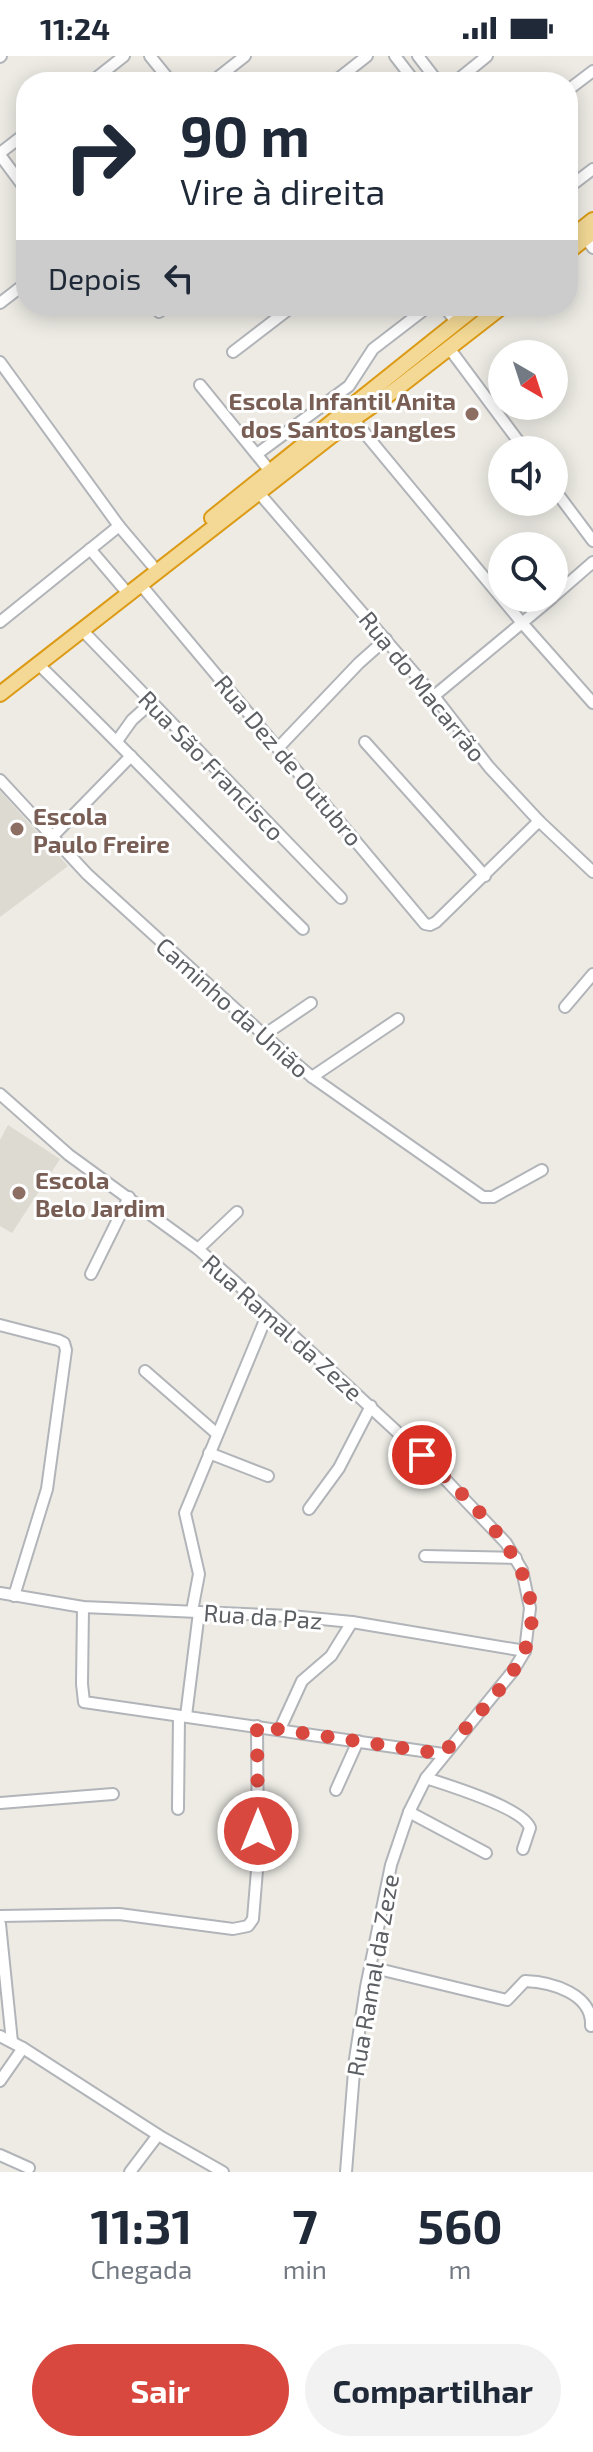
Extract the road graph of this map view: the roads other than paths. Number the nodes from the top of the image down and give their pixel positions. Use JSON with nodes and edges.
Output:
{"nodes":[{"id":1,"x":124,"y":56,"type":"edge"},
{"id":2,"x":150,"y":56,"type":"edge"},
{"id":3,"x":245,"y":56,"type":"edge"},
{"id":4,"x":367,"y":56,"type":"edge"},
{"id":5,"x":395,"y":56,"type":"edge"},
{"id":6,"x":418,"y":56,"type":"edge"},
{"id":7,"x":487,"y":56,"type":"edge"},
{"id":8,"x":104,"y":72,"type":"edge"},
{"id":9,"x":163,"y":72,"type":"edge"},
{"id":10,"x":225,"y":72,"type":"edge"},
{"id":11,"x":347,"y":72,"type":"edge"},
{"id":12,"x":407,"y":72,"type":"edge"},
{"id":13,"x":430,"y":72,"type":"edge"},
{"id":14,"x":467,"y":72,"type":"edge"},
{"id":15,"x":16,"y":141,"type":"edge"},
{"id":16,"x":0,"y":154,"type":"edge"},
{"id":17,"x":16,"y":176,"type":"edge"},
{"id":18,"x":16,"y":291,"type":"edge"},
{"id":19,"x":0,"y":303,"type":"edge"},
{"id":20,"x":280,"y":316,"type":"edge"},
{"id":21,"x":416,"y":316,"type":"edge"},
{"id":22,"x":452,"y":316,"type":"edge"},
{"id":23,"x":464,"y":316,"type":"edge"},
{"id":24,"x":490,"y":316,"type":"edge"},
{"id":25,"x":456,"y":322,"type":"junction"},
{"id":26,"x":449,"y":348,"type":"junction"},
{"id":27,"x":233,"y":352,"type":"dead end"},
{"id":28,"x":412,"y":356,"type":"junction"},
{"id":29,"x":0,"y":362,"type":"edge"},
{"id":30,"x":422,"y":370,"type":"junction"},
{"id":31,"x":200,"y":385,"type":"dead end"},
{"id":32,"x":353,"y":419,"type":"junction"},
{"id":33,"x":515,"y":436,"type":"edge"},
{"id":34,"x":257,"y":454,"type":"junction"},
{"id":35,"x":270,"y":471,"type":"junction"},
{"id":36,"x":259,"y":493,"type":"junction"},
{"id":37,"x":568,"y":508,"type":"edge"},
{"id":38,"x":119,"y":526,"type":"junction"},
{"id":39,"x":593,"y":541,"type":"edge"},
{"id":40,"x":90,"y":549,"type":"junction"},
{"id":41,"x":593,"y":562,"type":"edge"},
{"id":42,"x":152,"y":565,"type":"junction"},
{"id":43,"x":568,"y":584,"type":"edge"},
{"id":44,"x":141,"y":585,"type":"junction"},
{"id":45,"x":124,"y":589,"type":"junction"},
{"id":46,"x":536,"y":612,"type":"edge"},
{"id":47,"x":0,"y":622,"type":"edge"},
{"id":48,"x":523,"y":624,"type":"junction"},
{"id":49,"x":83,"y":631,"type":"junction"},
{"id":50,"x":386,"y":639,"type":"junction"},
{"id":51,"x":38,"y":664,"type":"junction"},
{"id":52,"x":0,"y":683,"type":"edge"},
{"id":53,"x":0,"y":694,"type":"edge"},
{"id":54,"x":434,"y":696,"type":"junction"},
{"id":55,"x":152,"y":702,"type":"junction"},
{"id":56,"x":593,"y":703,"type":"edge"},
{"id":57,"x":117,"y":741,"type":"junction"},
{"id":58,"x":365,"y":742,"type":"dead end"},
{"id":59,"x":278,"y":748,"type":"junction"},
{"id":60,"x":131,"y":756,"type":"junction"},
{"id":61,"x":0,"y":780,"type":"edge"},
{"id":62,"x":539,"y":821,"type":"junction"},
{"id":63,"x":51,"y":838,"type":"junction"},
{"id":64,"x":593,"y":872,"type":"edge"},
{"id":65,"x":485,"y":876,"type":"junction"},
{"id":66,"x":341,"y":898,"type":"dead end"},
{"id":67,"x":303,"y":929,"type":"dead end"},
{"id":68,"x":593,"y":974,"type":"edge"},
{"id":69,"x":311,"y":1003,"type":"dead end"},
{"id":70,"x":565,"y":1007,"type":"dead end"},
{"id":71,"x":398,"y":1019,"type":"dead end"},
{"id":72,"x":264,"y":1035,"type":"junction"},
{"id":73,"x":312,"y":1077,"type":"junction"},
{"id":74,"x":0,"y":1094,"type":"edge"},
{"id":75,"x":542,"y":1170,"type":"dead end"},
{"id":76,"x":129,"y":1197,"type":"junction"},
{"id":77,"x":237,"y":1212,"type":"dead end"},
{"id":78,"x":198,"y":1249,"type":"junction"},
{"id":79,"x":91,"y":1274,"type":"dead end"},
{"id":80,"x":268,"y":1313,"type":"junction"},
{"id":81,"x":0,"y":1325,"type":"edge"},
{"id":82,"x":145,"y":1371,"type":"dead end"},
{"id":83,"x":371,"y":1406,"type":"junction"},
{"id":84,"x":216,"y":1433,"type":"junction"},
{"id":85,"x":209,"y":1453,"type":"junction"},
{"id":86,"x":268,"y":1476,"type":"dead end"},
{"id":87,"x":309,"y":1509,"type":"dead end"},
{"id":88,"x":425,"y":1556,"type":"dead end"},
{"id":89,"x":516,"y":1558,"type":"junction"},
{"id":90,"x":0,"y":1593,"type":"edge"},
{"id":91,"x":14,"y":1596,"type":"junction"},
{"id":92,"x":83,"y":1607,"type":"junction"},
{"id":93,"x":196,"y":1611,"type":"junction"},
{"id":94,"x":352,"y":1622,"type":"junction"},
{"id":95,"x":525,"y":1651,"type":"junction"},
{"id":96,"x":182,"y":1716,"type":"junction"},
{"id":97,"x":257,"y":1726,"type":"junction"},
{"id":98,"x":280,"y":1729,"type":"junction"},
{"id":99,"x":358,"y":1741,"type":"junction"},
{"id":100,"x":443,"y":1754,"type":"junction"},
{"id":101,"x":426,"y":1778,"type":"junction"},
{"id":102,"x":336,"y":1790,"type":"dead end"},
{"id":103,"x":113,"y":1794,"type":"dead end"},
{"id":104,"x":0,"y":1803,"type":"edge"},
{"id":105,"x":178,"y":1809,"type":"dead end"},
{"id":106,"x":409,"y":1812,"type":"junction"},
{"id":107,"x":523,"y":1849,"type":"dead end"},
{"id":108,"x":486,"y":1853,"type":"dead end"},
{"id":109,"x":0,"y":1916,"type":"edge"},
{"id":110,"x":0,"y":1924,"type":"edge"},
{"id":111,"x":370,"y":1967,"type":"junction"},
{"id":112,"x":591,"y":2026,"type":"dead end"},
{"id":113,"x":0,"y":2036,"type":"edge"},
{"id":114,"x":12,"y":2042,"type":"junction"},
{"id":115,"x":23,"y":2048,"type":"junction"},
{"id":116,"x":0,"y":2081,"type":"edge"},
{"id":117,"x":158,"y":2135,"type":"junction"},
{"id":118,"x":0,"y":2155,"type":"edge"},
{"id":119,"x":29,"y":2168,"type":"dead end"},
{"id":120,"x":216,"y":2170,"type":"edge"},
{"id":121,"x":130,"y":2172,"type":"edge"},
{"id":122,"x":346,"y":2172,"type":"edge"}],
"edges":[{"from":1,"to":8,"type":"street"},
{"from":2,"to":9,"type":"street"},
{"from":3,"to":10,"type":"street"},
{"from":4,"to":11,"type":"street"},
{"from":5,"to":12,"type":"street"},
{"from":6,"to":13,"type":"street"},
{"from":7,"to":14,"type":"street"},
{"from":15,"to":16,"type":"street"},
{"from":16,"to":17,"type":"street"},
{"from":18,"to":19,"type":"street"},
{"from":20,"to":27,"type":"street"},
{"from":21,"to":34,"type":"street"},
{"from":22,"to":25,"type":"street"},
{"from":23,"to":25,"type":"highway"},
{"from":24,"to":26,"type":"highway"},
{"from":25,"to":28,"type":"highway"},
{"from":26,"to":30,"type":"highway"},
{"from":26,"to":33,"type":"street"},
{"from":28,"to":30,"type":"highway"},
{"from":28,"to":35,"type":"highway"},
{"from":29,"to":38,"type":"street"},
{"from":30,"to":32,"type":"highway"},
{"from":31,"to":34,"type":"street"},
{"from":32,"to":36,"type":"highway"},
{"from":32,"to":48,"type":"street"},
{"from":34,"to":35,"type":"street"},
{"from":35,"to":42,"type":"highway"},
{"from":36,"to":44,"type":"highway"},
{"from":36,"to":50,"type":"street","name":"Rua do Macarrão"},
{"from":37,"to":39,"type":"street"},
{"from":38,"to":40,"type":"street"},
{"from":38,"to":42,"type":"street"},
{"from":40,"to":45,"type":"street"},
{"from":40,"to":47,"type":"street"},
{"from":41,"to":43,"type":"street"},
{"from":42,"to":45,"type":"highway"},
{"from":44,"to":49,"type":"highway"},
{"from":44,"to":59,"type":"street","name":"Rua Dez de Outubro"},
{"from":45,"to":52,"type":"highway"},
{"from":46,"to":48,"type":"street"},
{"from":48,"to":54,"type":"street"},
{"from":48,"to":56,"type":"street"},
{"from":49,"to":51,"type":"highway"},
{"from":49,"to":55,"type":"street","name":"Rua São Francisco"},
{"from":50,"to":54,"type":"street","name":"Rua do Macarrão"},
{"from":50,"to":59,"type":"street"},
{"from":51,"to":53,"type":"highway"},
{"from":51,"to":57,"type":"street"},
{"from":54,"to":62,"type":"street","name":"Rua do Macarrão"},
{"from":55,"to":57,"type":"street"},
{"from":55,"to":66,"type":"street","name":"Rua São Francisco"},
{"from":57,"to":60,"type":"street"},
{"from":58,"to":65,"type":"street"},
{"from":59,"to":65,"type":"street","name":"Rua Dez de Outubro"},
{"from":60,"to":63,"type":"street"},
{"from":60,"to":67,"type":"street"},
{"from":61,"to":63,"type":"street","name":"Caminho da União"},
{"from":62,"to":64,"type":"street","name":"Rua do Macarrão"},
{"from":62,"to":65,"type":"street"},
{"from":63,"to":72,"type":"street","name":"Caminho da União"},
{"from":68,"to":70,"type":"street"},
{"from":69,"to":72,"type":"street"},
{"from":71,"to":73,"type":"street"},
{"from":72,"to":73,"type":"street","name":"Caminho da União"},
{"from":73,"to":75,"type":"street","name":"Caminho da União"},
{"from":74,"to":76,"type":"street","name":"Rua Ramal da Zeze"},
{"from":76,"to":78,"type":"street","name":"Rua Ramal da Zeze"},
{"from":76,"to":79,"type":"street"},
{"from":77,"to":78,"type":"street"},
{"from":78,"to":80,"type":"street","name":"Rua Ramal da Zeze"},
{"from":80,"to":83,"type":"street","name":"Rua Ramal da Zeze"},
{"from":80,"to":84,"type":"street"},
{"from":81,"to":91,"type":"street"},
{"from":82,"to":84,"type":"street"},
{"from":83,"to":87,"type":"street"},
{"from":83,"to":89,"type":"street","name":"Rua Ramal da Zeze"},
{"from":84,"to":85,"type":"street"},
{"from":85,"to":86,"type":"street"},
{"from":85,"to":93,"type":"street"},
{"from":88,"to":89,"type":"street"},
{"from":89,"to":95,"type":"street","name":"Rua Ramal da Zeze"},
{"from":90,"to":91,"type":"street","name":"Rua da Paz"},
{"from":91,"to":92,"type":"street","name":"Rua da Paz"},
{"from":92,"to":93,"type":"street","name":"Rua da Paz"},
{"from":92,"to":96,"type":"street"},
{"from":93,"to":94,"type":"street","name":"Rua da Paz"},
{"from":93,"to":96,"type":"street"},
{"from":94,"to":95,"type":"street","name":"Rua da Paz"},
{"from":94,"to":98,"type":"street"},
{"from":95,"to":100,"type":"street","name":"Rua Ramal da Zeze"},
{"from":96,"to":97,"type":"street"},
{"from":96,"to":105,"type":"street"},
{"from":97,"to":98,"type":"street"},
{"from":97,"to":109,"type":"street"},
{"from":98,"to":99,"type":"street"},
{"from":99,"to":100,"type":"street"},
{"from":99,"to":102,"type":"street"},
{"from":100,"to":101,"type":"street","name":"Rua Ramal da Zeze"},
{"from":101,"to":106,"type":"street","name":"Rua Ramal da Zeze"},
{"from":101,"to":107,"type":"street"},
{"from":103,"to":104,"type":"street"},
{"from":106,"to":108,"type":"street"},
{"from":106,"to":111,"type":"street","name":"Rua Ramal da Zeze"},
{"from":110,"to":114,"type":"street"},
{"from":111,"to":112,"type":"street"},
{"from":111,"to":122,"type":"street","name":"Rua Ramal da Zeze"},
{"from":113,"to":114,"type":"street"},
{"from":114,"to":115,"type":"street"},
{"from":115,"to":116,"type":"street"},
{"from":115,"to":117,"type":"street"},
{"from":117,"to":120,"type":"street"},
{"from":117,"to":121,"type":"street"},
{"from":118,"to":119,"type":"street"}]}
